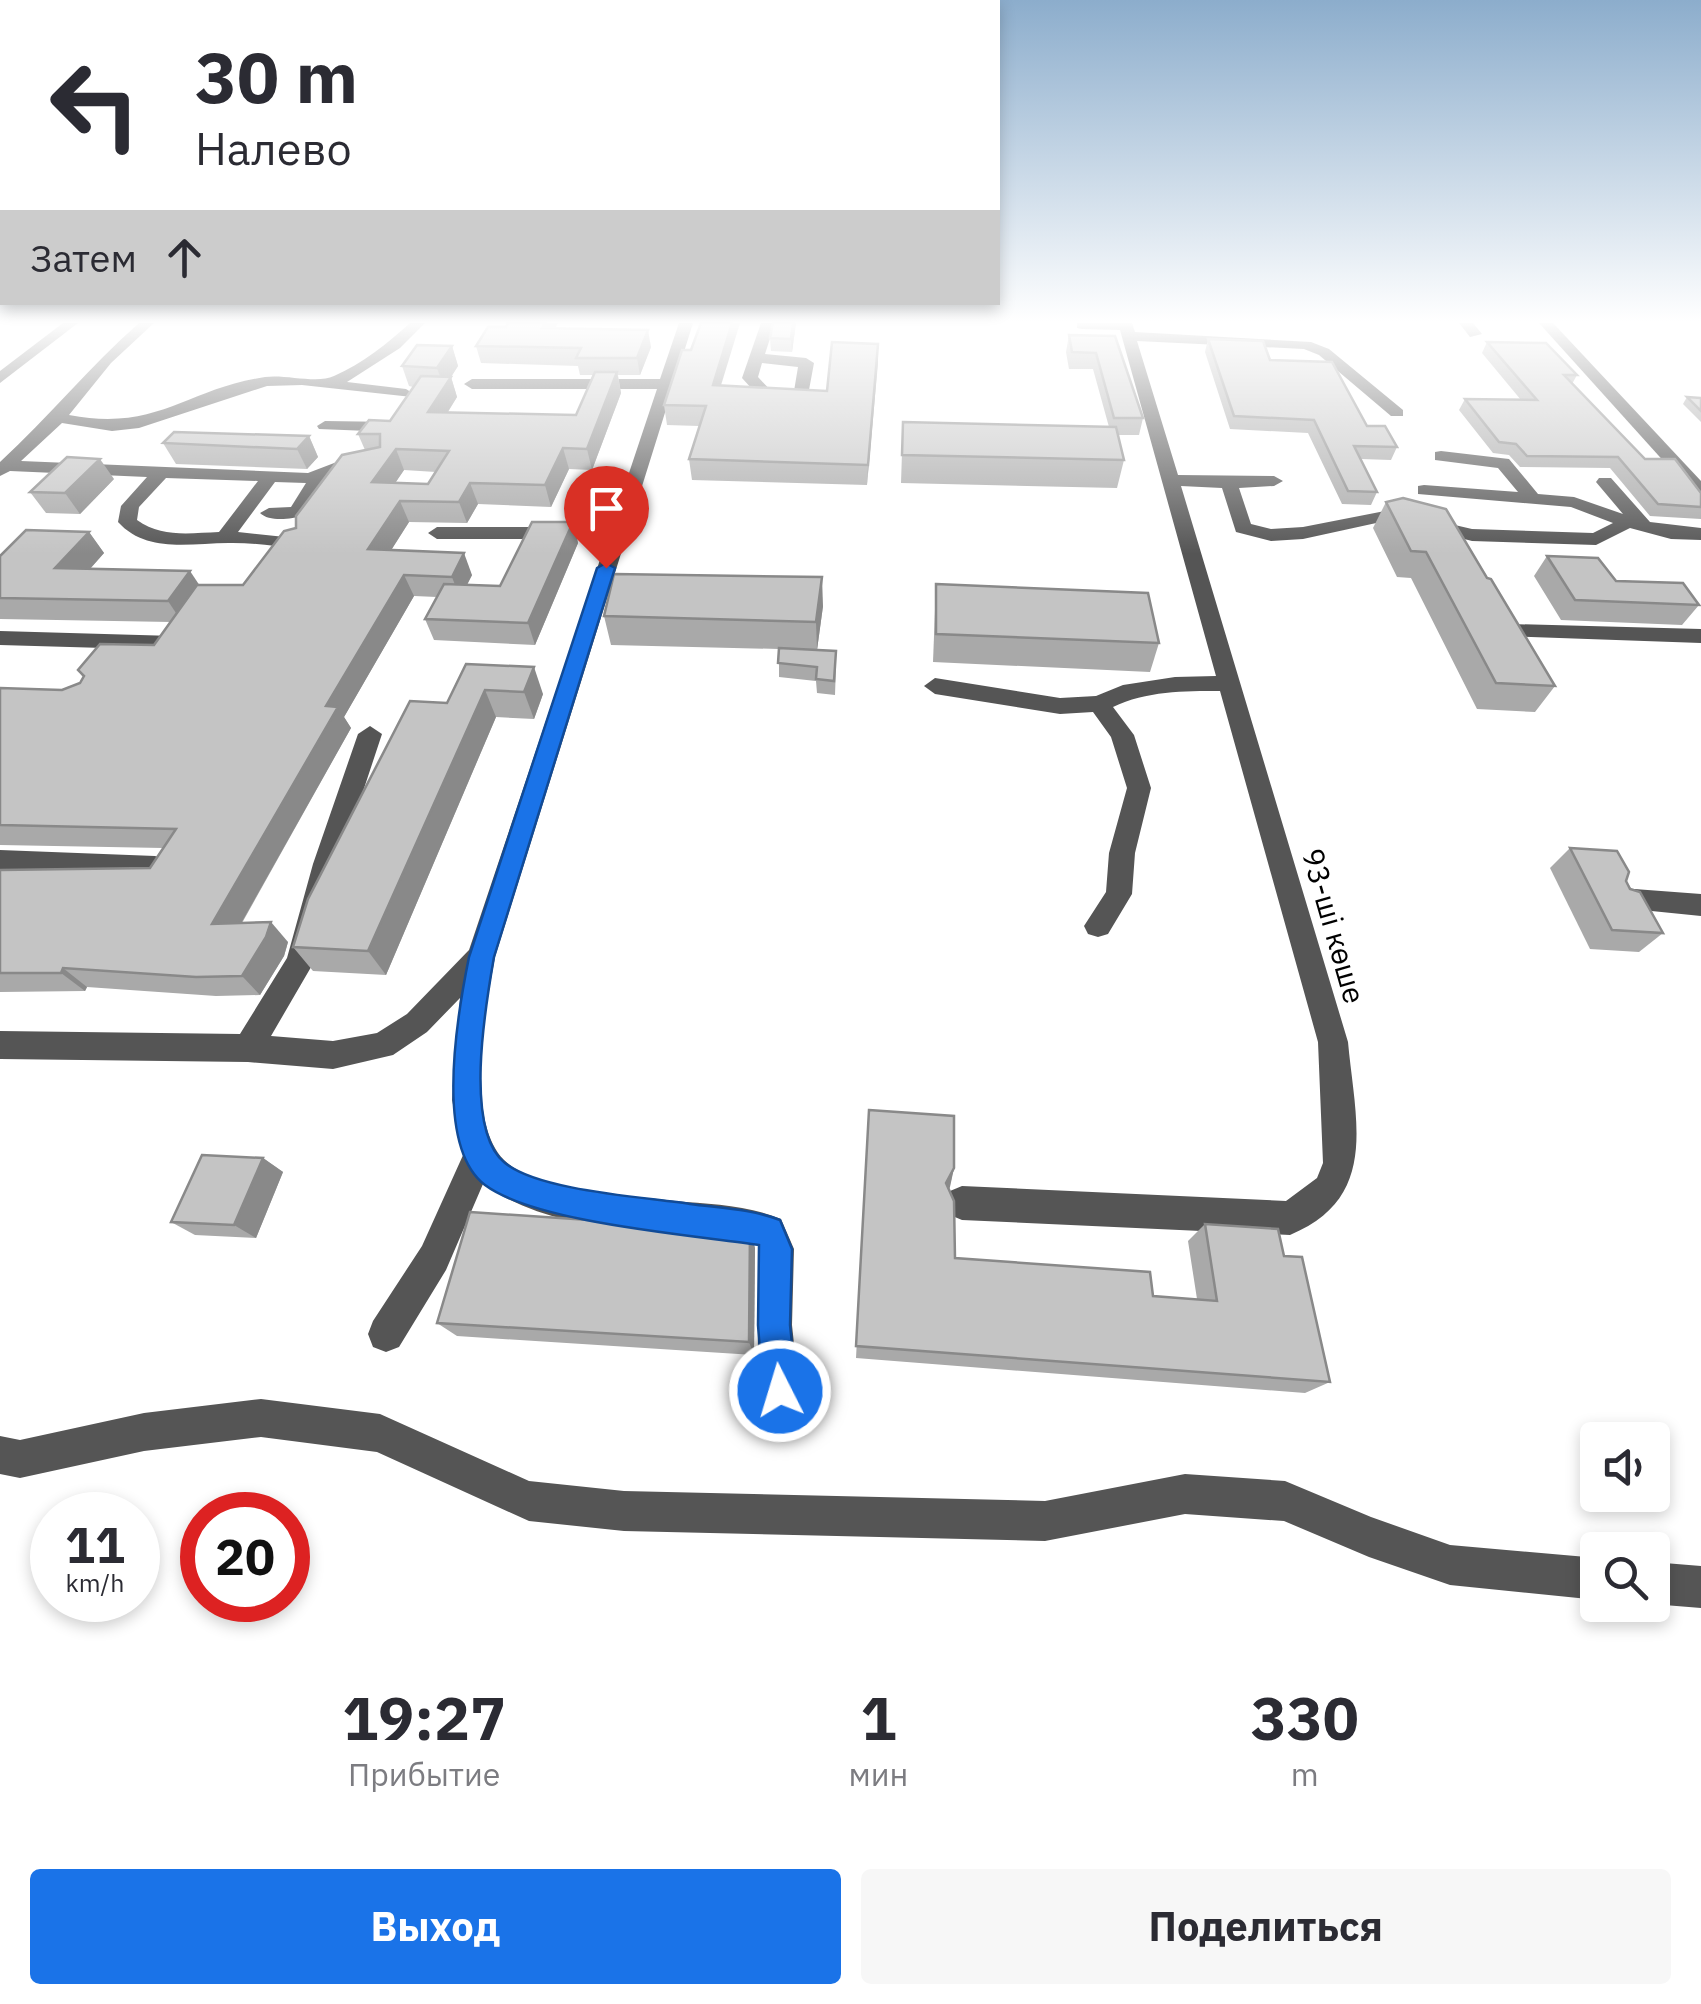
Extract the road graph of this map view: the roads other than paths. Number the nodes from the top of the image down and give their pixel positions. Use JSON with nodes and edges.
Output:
{"nodes":[{"id":1,"x":73,"y":400,"type":"edge"},
{"id":2,"x":204,"y":400,"type":"edge"},
{"id":3,"x":364,"y":400,"type":"edge"},
{"id":4,"x":661,"y":400,"type":"edge"},
{"id":5,"x":1147,"y":400,"type":"edge"},
{"id":6,"x":1383,"y":400,"type":"edge"},
{"id":7,"x":1617,"y":400,"type":"edge"},
{"id":8,"x":1397,"y":412,"type":"dead end"},
{"id":9,"x":58,"y":418,"type":"junction"},
{"id":10,"x":352,"y":425,"type":"junction"},
{"id":11,"x":325,"y":426,"type":"dead end"},
{"id":12,"x":396,"y":427,"type":"edge"},
{"id":13,"x":1441,"y":456,"type":"dead end"},
{"id":14,"x":380,"y":462,"type":"edge"},
{"id":15,"x":3,"y":468,"type":"edge"},
{"id":16,"x":161,"y":472,"type":"junction"},
{"id":17,"x":320,"y":475,"type":"junction"},
{"id":18,"x":269,"y":478,"type":"junction"},
{"id":19,"x":1170,"y":480,"type":"junction"},
{"id":20,"x":1274,"y":481,"type":"dead end"},
{"id":21,"x":1604,"y":482,"type":"dead end"},
{"id":22,"x":1229,"y":483,"type":"junction"},
{"id":23,"x":1424,"y":490,"type":"dead end"},
{"id":24,"x":1701,"y":492,"type":"edge"},
{"id":25,"x":1531,"y":496,"type":"junction"},
{"id":26,"x":269,"y":513,"type":"dead end"},
{"id":27,"x":1636,"y":523,"type":"junction"},
{"id":28,"x":438,"y":533,"type":"dead end"},
{"id":29,"x":618,"y":533,"type":"junction"},
{"id":30,"x":1701,"y":534,"type":"edge"},
{"id":31,"x":225,"y":537,"type":"junction"},
{"id":32,"x":297,"y":544,"type":"edge"},
{"id":33,"x":1510,"y":631,"type":"edge"},
{"id":34,"x":1701,"y":636,"type":"edge"},
{"id":35,"x":0,"y":638,"type":"edge"},
{"id":36,"x":174,"y":644,"type":"edge"},
{"id":37,"x":1229,"y":683,"type":"junction"},
{"id":38,"x":935,"y":686,"type":"dead end"},
{"id":39,"x":1099,"y":704,"type":"junction"},
{"id":40,"x":370,"y":734,"type":"dead end"},
{"id":41,"x":0,"y":860,"type":"edge"},
{"id":42,"x":155,"y":866,"type":"edge"},
{"id":43,"x":1621,"y":899,"type":"edge"},
{"id":44,"x":1701,"y":905,"type":"edge"},
{"id":45,"x":1098,"y":926,"type":"dead end"},
{"id":46,"x":481,"y":957,"type":"junction"},
{"id":47,"x":0,"y":1045,"type":"edge"},
{"id":48,"x":248,"y":1048,"type":"junction"},
{"id":49,"x":480,"y":1153,"type":"junction"},
{"id":50,"x":962,"y":1203,"type":"dead end"},
{"id":51,"x":386,"y":1334,"type":"dead end"},
{"id":52,"x":780,"y":1391,"type":"dead end"},
{"id":53,"x":0,"y":1455,"type":"edge"},
{"id":54,"x":1580,"y":1577,"type":"edge"},
{"id":55,"x":1670,"y":1584,"type":"edge"},
{"id":56,"x":1701,"y":1587,"type":"edge"}],
"edges":[{"from":1,"to":9,"type":"lane"},
{"from":2,"to":9,"type":"lane"},
{"from":3,"to":10,"type":"lane"},
{"from":4,"to":29,"type":"lane"},
{"from":5,"to":19,"type":"lane","name":"93-ші көше"},
{"from":6,"to":8,"type":"lane"},
{"from":7,"to":24,"type":"lane"},
{"from":9,"to":15,"type":"lane"},
{"from":10,"to":11,"type":"lane"},
{"from":10,"to":12,"type":"lane"},
{"from":13,"to":25,"type":"lane"},
{"from":14,"to":17,"type":"lane"},
{"from":15,"to":16,"type":"lane"},
{"from":16,"to":18,"type":"lane"},
{"from":16,"to":31,"type":"lane"},
{"from":17,"to":18,"type":"lane"},
{"from":17,"to":26,"type":"lane"},
{"from":18,"to":31,"type":"lane"},
{"from":19,"to":22,"type":"lane"},
{"from":19,"to":37,"type":"lane","name":"93-ші көше"},
{"from":20,"to":22,"type":"lane"},
{"from":21,"to":27,"type":"lane"},
{"from":22,"to":27,"type":"lane"},
{"from":23,"to":25,"type":"lane"},
{"from":25,"to":27,"type":"lane"},
{"from":27,"to":30,"type":"lane"},
{"from":28,"to":29,"type":"lane"},
{"from":29,"to":46,"type":"lane"},
{"from":31,"to":32,"type":"lane"},
{"from":33,"to":34,"type":"lane"},
{"from":35,"to":36,"type":"lane"},
{"from":37,"to":39,"type":"lane"},
{"from":37,"to":50,"type":"lane","name":"93-ші көше"},
{"from":38,"to":39,"type":"lane"},
{"from":39,"to":45,"type":"lane"},
{"from":40,"to":48,"type":"lane"},
{"from":41,"to":42,"type":"lane"},
{"from":43,"to":44,"type":"lane"},
{"from":46,"to":48,"type":"lane"},
{"from":46,"to":49,"type":"lane"},
{"from":47,"to":48,"type":"lane"},
{"from":49,"to":51,"type":"lane"},
{"from":49,"to":52,"type":"lane"},
{"from":53,"to":54,"type":"lane"},
{"from":55,"to":56,"type":"lane"}]}
